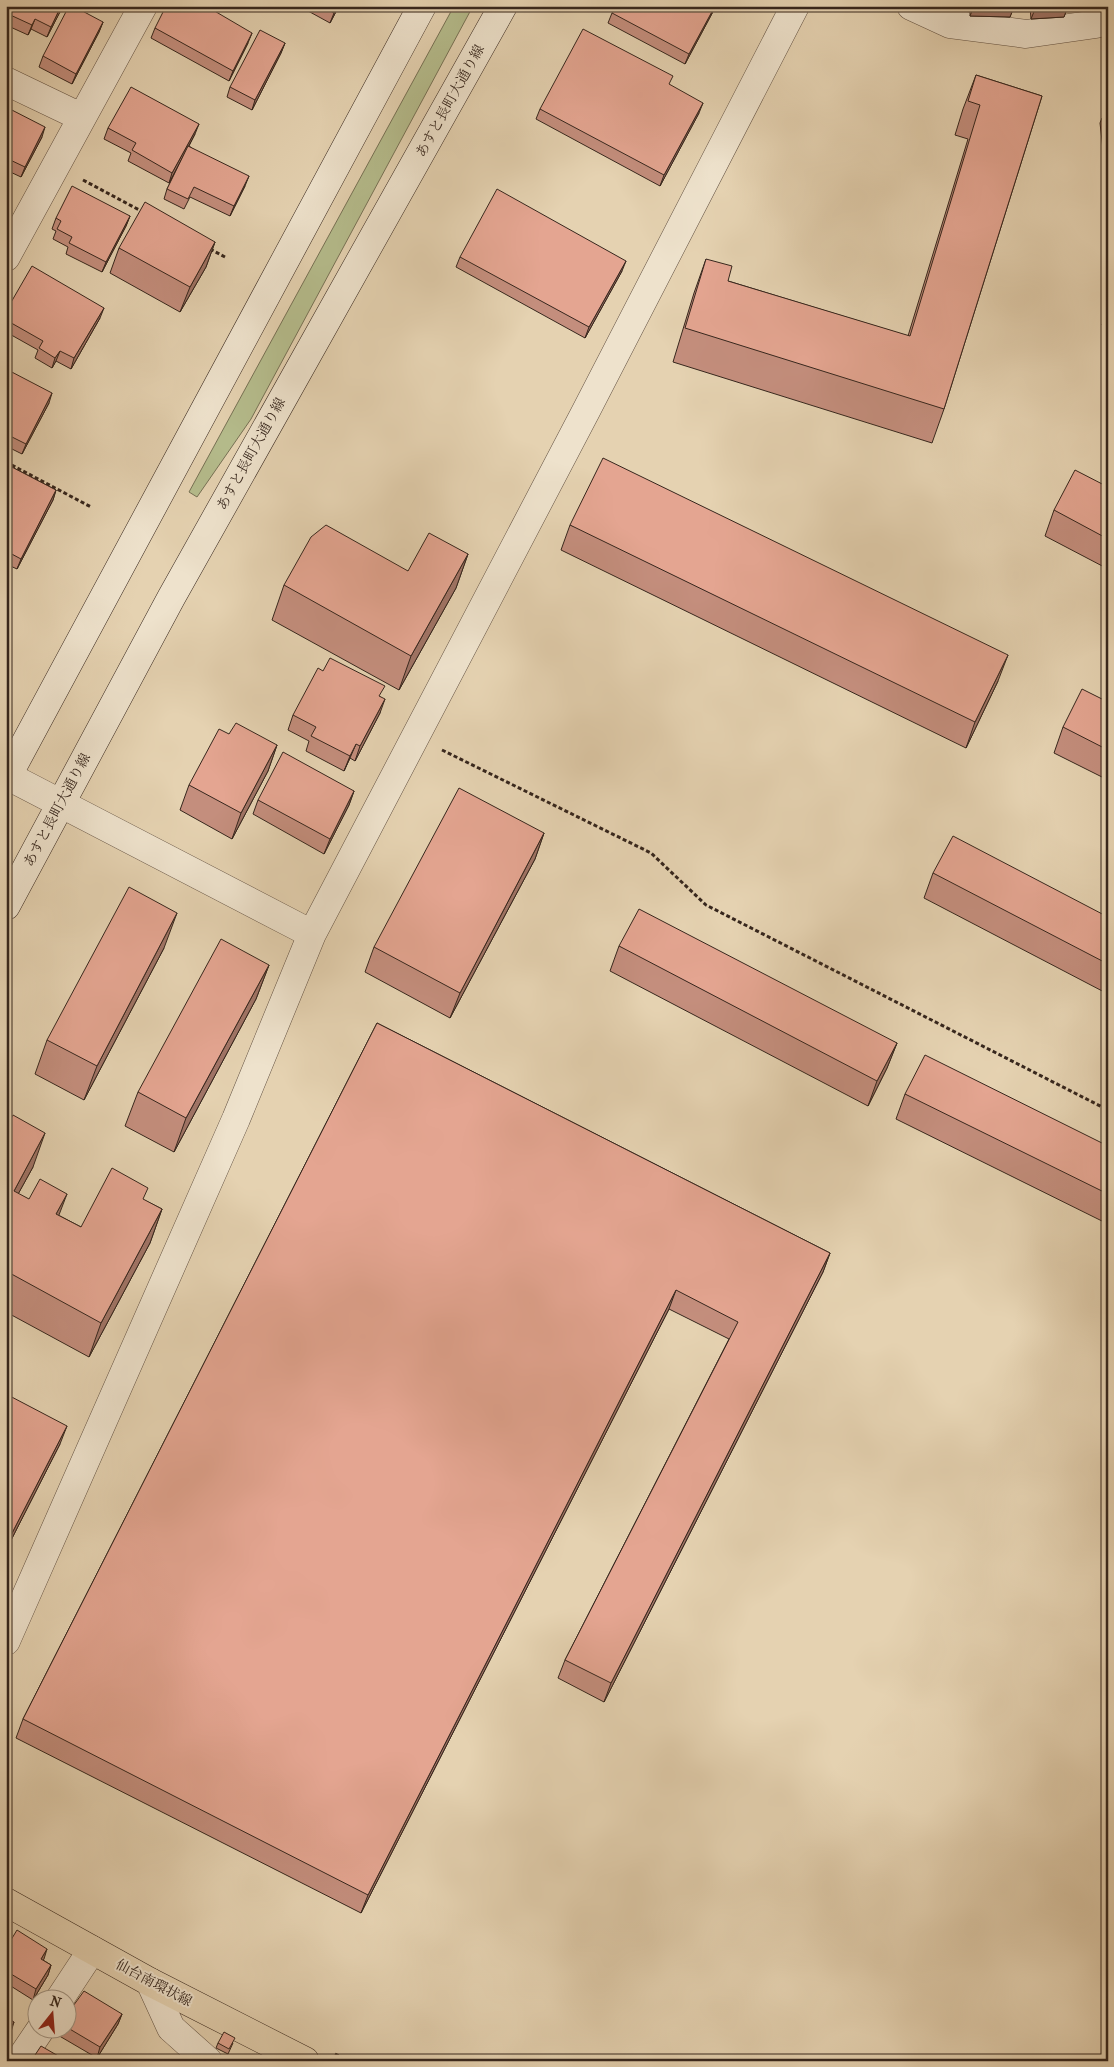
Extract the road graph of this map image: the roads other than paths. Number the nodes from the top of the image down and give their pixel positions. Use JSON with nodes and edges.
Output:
{"nodes":[{"id":1,"x":143,"y":6,"type":"edge"},
{"id":2,"x":422,"y":6,"type":"edge"},
{"id":3,"x":503,"y":6,"type":"edge"},
{"id":4,"x":794,"y":6,"type":"edge"},
{"id":5,"x":911,"y":6,"type":"edge"},
{"id":6,"x":1108,"y":20,"type":"edge"},
{"id":7,"x":6,"y":81,"type":"edge"},
{"id":8,"x":81,"y":117,"type":"junction"},
{"id":9,"x":6,"y":257,"type":"edge"},
{"id":10,"x":7,"y":776,"type":"edge"},
{"id":11,"x":60,"y":804,"type":"junction"},
{"id":12,"x":6,"y":906,"type":"edge"},
{"id":13,"x":312,"y":934,"type":"junction"},
{"id":14,"x":6,"y":1642,"type":"edge"},
{"id":15,"x":6,"y":1902,"type":"edge"},
{"id":16,"x":92,"y":1950,"type":"junction"},
{"id":17,"x":150,"y":1982,"type":"junction"},
{"id":18,"x":66,"y":1990,"type":"edge"},
{"id":19,"x":33,"y":2040,"type":"edge"},
{"id":20,"x":19,"y":2061,"type":"edge"},
{"id":21,"x":208,"y":2061,"type":"edge"},
{"id":22,"x":305,"y":2061,"type":"edge"}],
"edges":[{"from":1,"to":8,"type":"street"},
{"from":2,"to":10,"type":"street"},
{"from":3,"to":11,"type":"street","name":"あすと長町大通り線"},
{"from":4,"to":13,"type":"street"},
{"from":5,"to":6,"type":"street"},
{"from":7,"to":8,"type":"street"},
{"from":8,"to":9,"type":"street"},
{"from":10,"to":11,"type":"street"},
{"from":11,"to":12,"type":"street","name":"あすと長町大通り線"},
{"from":11,"to":13,"type":"street"},
{"from":13,"to":14,"type":"street"},
{"from":15,"to":16,"type":"main road","name":"仙台南環状線"},
{"from":16,"to":17,"type":"main road","name":"仙台南環状線"},
{"from":16,"to":18,"type":"street"},
{"from":17,"to":21,"type":"street"},
{"from":17,"to":22,"type":"main road","name":"仙台南環状線"},
{"from":19,"to":20,"type":"street"}]}
